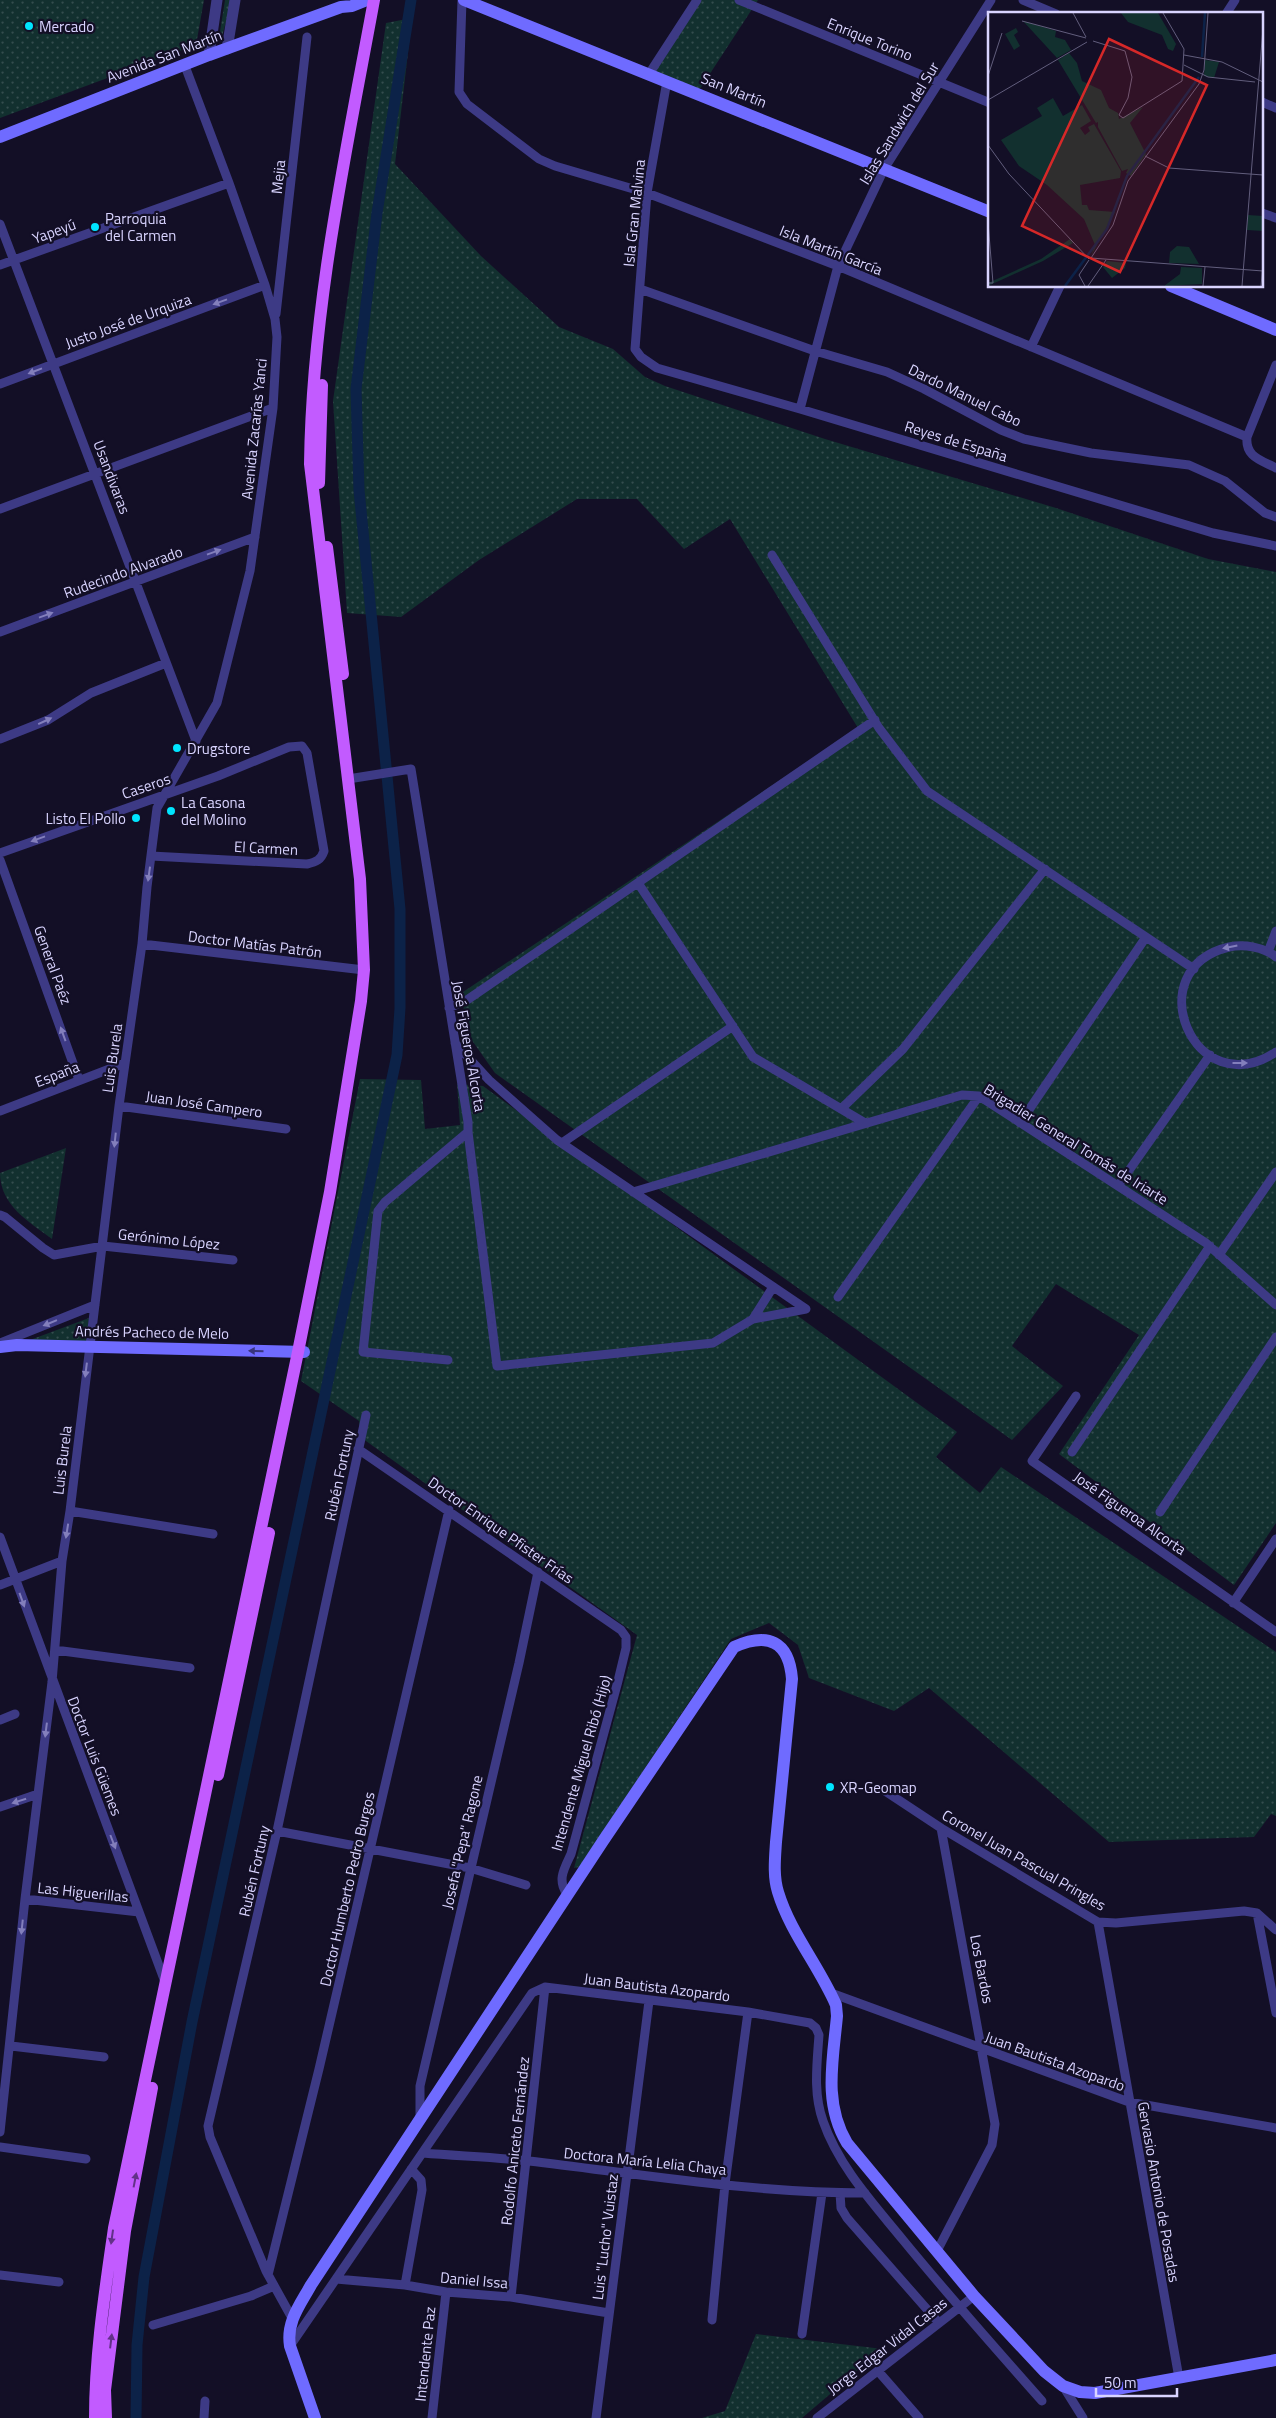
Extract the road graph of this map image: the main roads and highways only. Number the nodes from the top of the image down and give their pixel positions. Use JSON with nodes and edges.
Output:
{"nodes":[{"id":1,"x":367,"y":0,"type":"edge"},
{"id":2,"x":374,"y":0,"type":"edge"},
{"id":3,"x":381,"y":0,"type":"edge"},
{"id":4,"x":463,"y":0,"type":"edge"},
{"id":5,"x":343,"y":4,"type":"edge"},
{"id":6,"x":0,"y":137,"type":"edge"},
{"id":7,"x":988,"y":211,"type":"edge"},
{"id":8,"x":1176,"y":288,"type":"edge"},
{"id":9,"x":1276,"y":330,"type":"edge"},
{"id":10,"x":352,"y":779,"type":"junction"},
{"id":11,"x":0,"y":1345,"type":"edge"},
{"id":12,"x":301,"y":1352,"type":"junction"},
{"id":13,"x":1276,"y":2360,"type":"edge"},
{"id":14,"x":95,"y":2418,"type":"edge"},
{"id":15,"x":106,"y":2418,"type":"edge"},
{"id":16,"x":315,"y":2418,"type":"edge"}],
"edges":[{"from":1,"to":5,"type":"main road","name":"Avenida San Martín"},
{"from":2,"to":10,"type":"main road"},
{"from":3,"to":10,"type":"main road"},
{"from":4,"to":7,"type":"main road","name":"San Martín"},
{"from":5,"to":6,"type":"main road","name":"Avenida San Martín"},
{"from":8,"to":9,"type":"main road"},
{"from":10,"to":12,"type":"main road"},
{"from":10,"to":12,"type":"main road"},
{"from":12,"to":11,"type":"main road","name":"Andrés Pacheco de Melo","one_way":true},
{"from":12,"to":14,"type":"main road","one_way":true},
{"from":15,"to":12,"type":"main road","one_way":true},
{"from":13,"to":16,"type":"main road"}]}
